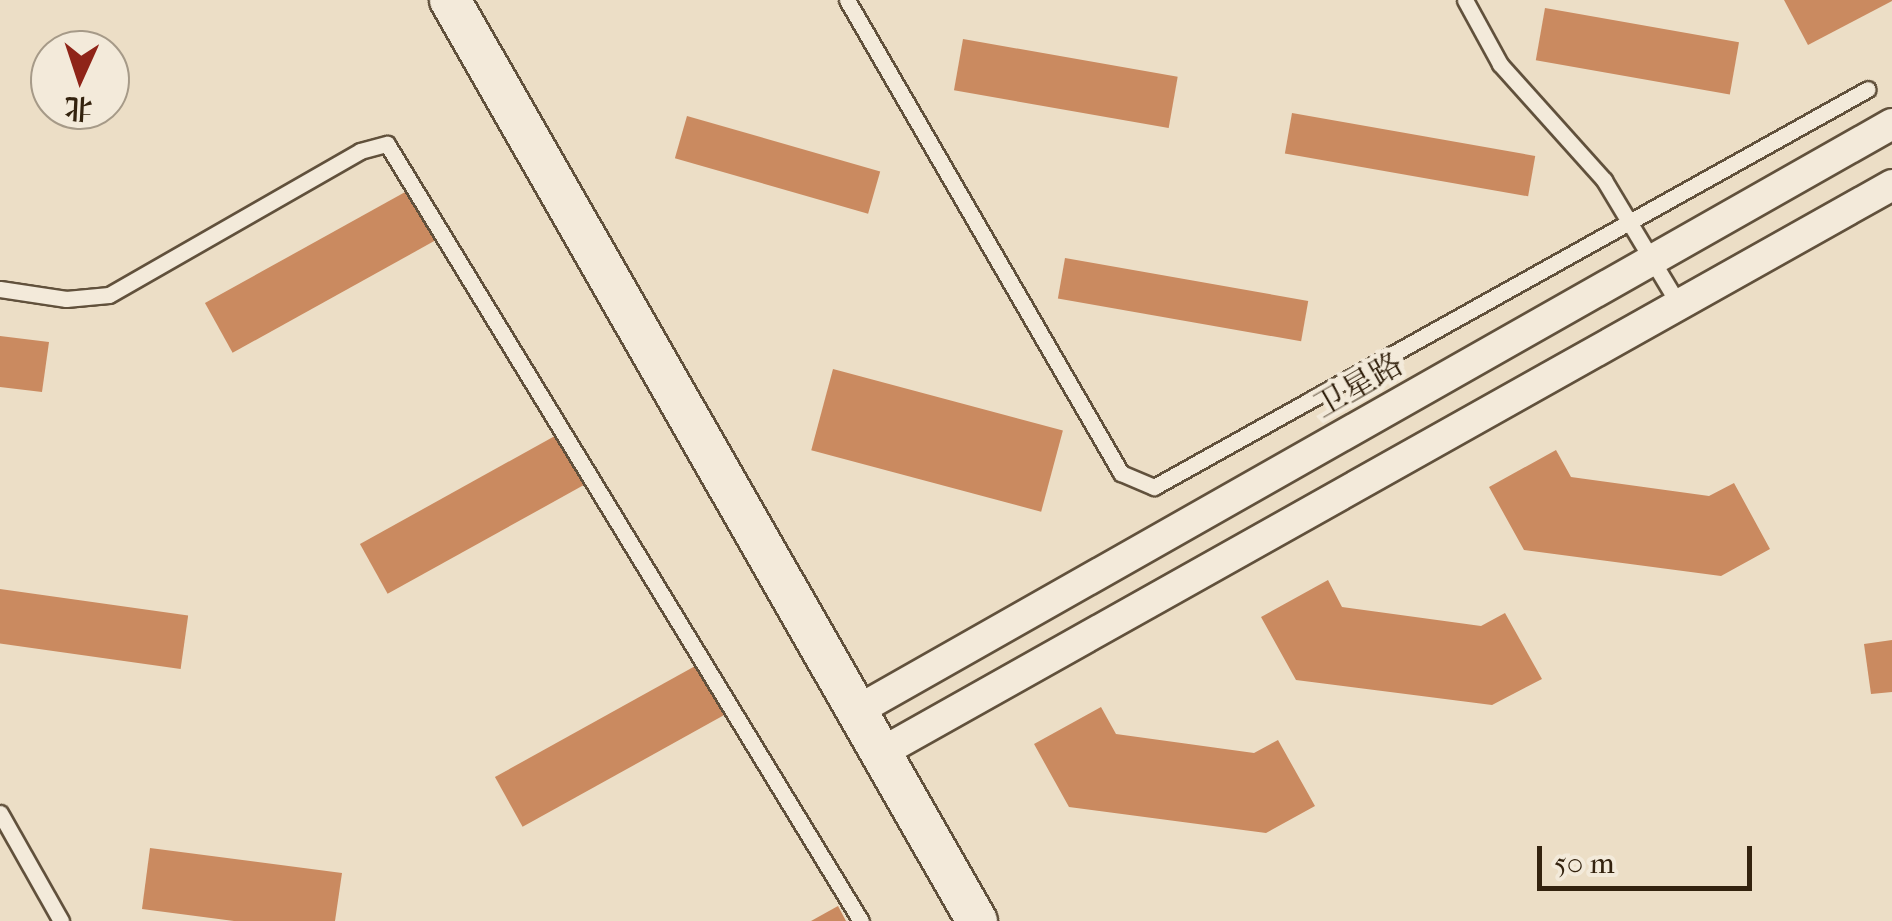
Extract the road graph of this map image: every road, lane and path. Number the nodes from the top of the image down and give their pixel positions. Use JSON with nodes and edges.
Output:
{"nodes":[{"id":1,"x":450,"y":0,"type":"edge"},
{"id":2,"x":847,"y":0,"type":"edge"},
{"id":3,"x":1465,"y":0,"type":"edge"},
{"id":4,"x":1868,"y":89,"type":"dead end"},
{"id":5,"x":1892,"y":124,"type":"edge"},
{"id":6,"x":1892,"y":186,"type":"edge"},
{"id":7,"x":1629,"y":222,"type":"junction"},
{"id":8,"x":1652,"y":260,"type":"junction"},
{"id":9,"x":0,"y":288,"type":"edge"},
{"id":10,"x":1679,"y":305,"type":"junction"},
{"id":11,"x":860,"y":709,"type":"junction"},
{"id":12,"x":884,"y":751,"type":"junction"},
{"id":13,"x":0,"y":813,"type":"edge"},
{"id":14,"x":61,"y":921,"type":"edge"},
{"id":15,"x":861,"y":921,"type":"edge"},
{"id":16,"x":977,"y":921,"type":"edge"}],
"edges":[{"from":1,"to":11,"type":"street"},
{"from":2,"to":7,"type":"lane"},
{"from":3,"to":7,"type":"lane"},
{"from":4,"to":7,"type":"lane"},
{"from":5,"to":8,"type":"street","name":"卫星路"},
{"from":6,"to":10,"type":"street"},
{"from":7,"to":8,"type":"lane"},
{"from":8,"to":10,"type":"lane"},
{"from":8,"to":11,"type":"street","name":"卫星路"},
{"from":9,"to":15,"type":"lane"},
{"from":10,"to":12,"type":"street"},
{"from":11,"to":12,"type":"street"},
{"from":12,"to":16,"type":"street"},
{"from":13,"to":14,"type":"lane"}]}
